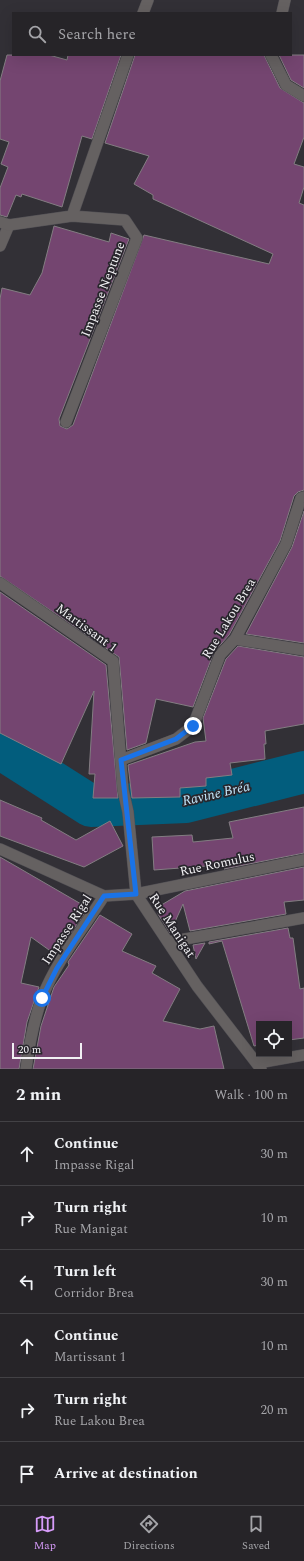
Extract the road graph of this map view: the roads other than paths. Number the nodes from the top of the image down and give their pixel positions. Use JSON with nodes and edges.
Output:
{"nodes":[{"id":1,"x":148,"y":0,"type":"edge"},
{"id":2,"x":285,"y":0,"type":"edge"},
{"id":3,"x":143,"y":12,"type":"edge"},
{"id":4,"x":282,"y":12,"type":"edge"},
{"id":5,"x":128,"y":56,"type":"edge"},
{"id":6,"x":271,"y":56,"type":"edge"},
{"id":7,"x":304,"y":96,"type":"edge"},
{"id":8,"x":72,"y":216,"type":"junction"},
{"id":9,"x":5,"y":224,"type":"edge"},
{"id":10,"x":0,"y":246,"type":"edge"},
{"id":11,"x":66,"y":422,"type":"dead end"},
{"id":12,"x":304,"y":497,"type":"edge"},
{"id":13,"x":0,"y":583,"type":"edge"},
{"id":14,"x":235,"y":638,"type":"junction"},
{"id":15,"x":304,"y":650,"type":"edge"},
{"id":16,"x":121,"y":760,"type":"junction"},
{"id":17,"x":0,"y":849,"type":"edge"},
{"id":18,"x":304,"y":860,"type":"edge"},
{"id":19,"x":136,"y":894,"type":"junction"},
{"id":20,"x":104,"y":896,"type":"junction"},
{"id":21,"x":304,"y":918,"type":"edge"},
{"id":22,"x":168,"y":942,"type":"junction"},
{"id":23,"x":304,"y":1055,"type":"edge"},
{"id":24,"x":259,"y":1066,"type":"edge"},
{"id":25,"x":26,"y":1069,"type":"edge"}],
"edges":[{"from":1,"to":3,"type":"street"},
{"from":2,"to":4,"type":"street"},
{"from":5,"to":8,"type":"street"},
{"from":6,"to":7,"type":"street"},
{"from":8,"to":9,"type":"street","name":"Impasse Neptune"},
{"from":8,"to":11,"type":"street","name":"Impasse Neptune"},
{"from":9,"to":10,"type":"street"},
{"from":12,"to":14,"type":"street","name":"Rue Lakou Brea"},
{"from":13,"to":16,"type":"street","name":"Martissant 1"},
{"from":14,"to":15,"type":"street"},
{"from":14,"to":16,"type":"street","name":"Rue Lakou Brea"},
{"from":16,"to":19,"type":"street","name":"Martissant 1"},
{"from":17,"to":20,"type":"street","name":"Rue Manigat"},
{"from":18,"to":19,"type":"street","name":"Rue Romulus"},
{"from":19,"to":20,"type":"street","name":"Rue Manigat"},
{"from":19,"to":22,"type":"street","name":"Rue Manigat"},
{"from":20,"to":25,"type":"street","name":"Impasse Rigal"},
{"from":21,"to":22,"type":"street"},
{"from":22,"to":24,"type":"street","name":"Rue Manigat"},
{"from":23,"to":24,"type":"street"}]}
